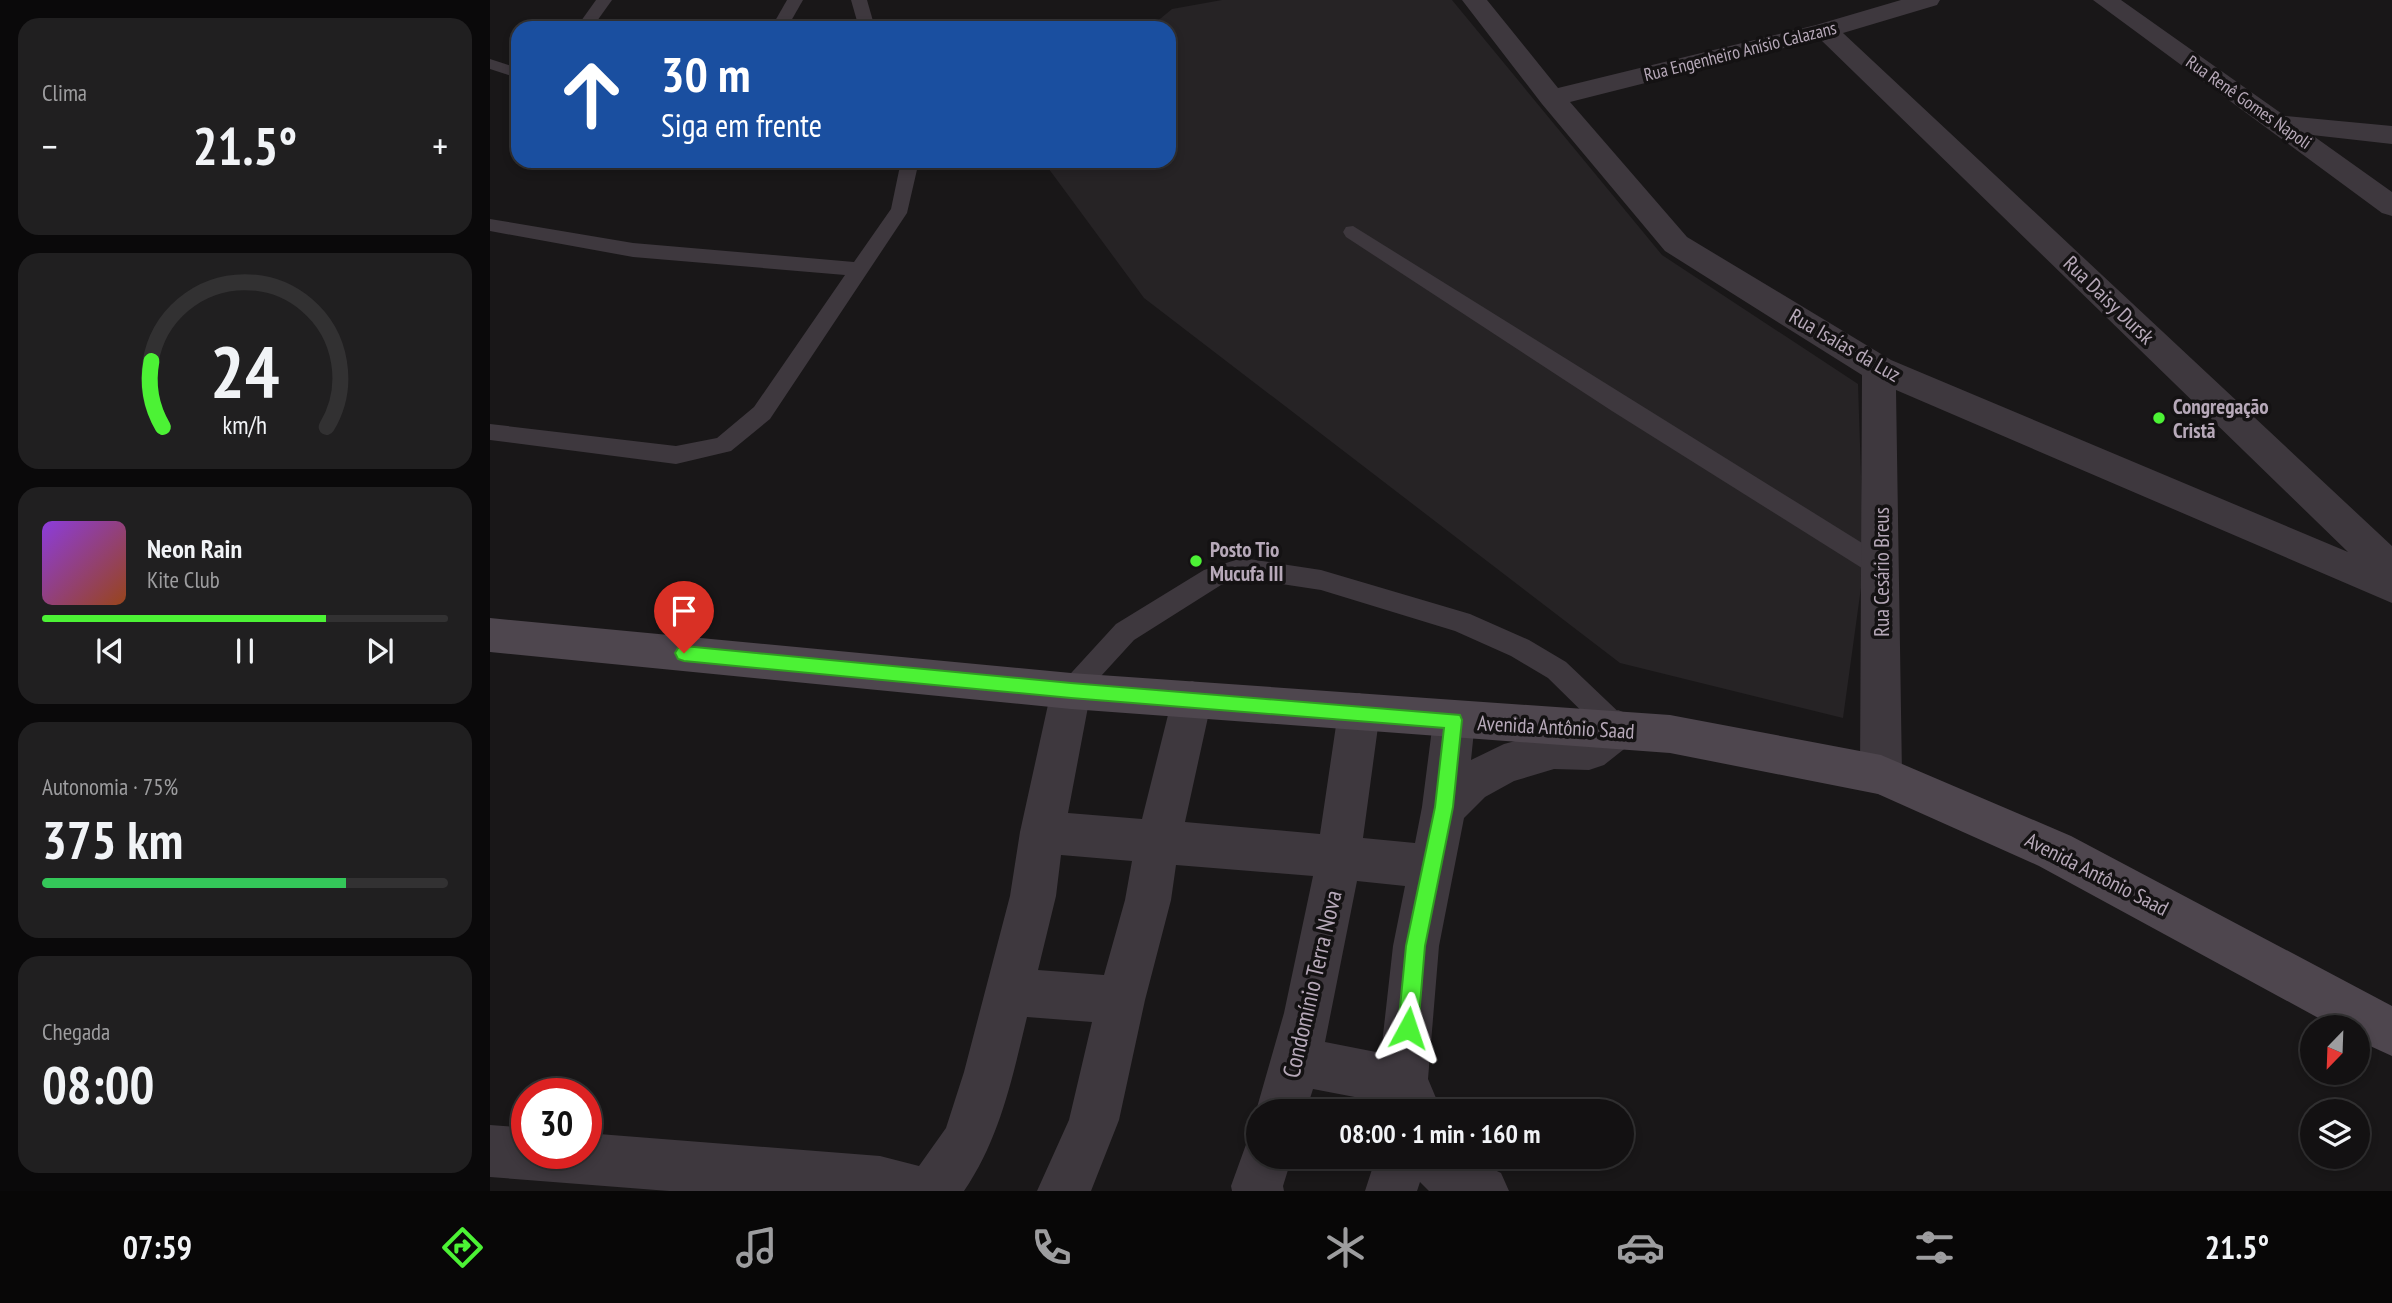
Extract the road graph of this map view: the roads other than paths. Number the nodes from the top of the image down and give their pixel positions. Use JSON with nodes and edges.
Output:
{"nodes":[{"id":1,"x":604,"y":0,"type":"edge"},
{"id":2,"x":795,"y":0,"type":"edge"},
{"id":3,"x":859,"y":0,"type":"edge"},
{"id":4,"x":1474,"y":0,"type":"edge"},
{"id":5,"x":1928,"y":0,"type":"edge"},
{"id":6,"x":2105,"y":0,"type":"edge"},
{"id":7,"x":589,"y":21,"type":"edge"},
{"id":8,"x":783,"y":21,"type":"edge"},
{"id":9,"x":865,"y":21,"type":"edge"},
{"id":10,"x":1825,"y":30,"type":"junction"},
{"id":11,"x":490,"y":65,"type":"edge"},
{"id":12,"x":511,"y":71,"type":"edge"},
{"id":13,"x":1552,"y":98,"type":"junction"},
{"id":14,"x":2282,"y":124,"type":"junction"},
{"id":15,"x":2392,"y":135,"type":"edge"},
{"id":16,"x":909,"y":168,"type":"edge"},
{"id":17,"x":2392,"y":206,"type":"edge"},
{"id":18,"x":490,"y":226,"type":"edge"},
{"id":19,"x":1353,"y":232,"type":"dead end"},
{"id":20,"x":859,"y":269,"type":"junction"},
{"id":21,"x":1879,"y":369,"type":"junction"},
{"id":22,"x":490,"y":432,"type":"edge"},
{"id":23,"x":1882,"y":568,"type":"junction"},
{"id":24,"x":2392,"y":570,"type":"edge"},
{"id":25,"x":2392,"y":587,"type":"edge"},
{"id":26,"x":490,"y":635,"type":"edge"},
{"id":27,"x":1071,"y":691,"type":"junction"},
{"id":28,"x":1192,"y":699,"type":"junction"},
{"id":29,"x":1359,"y":712,"type":"junction"},
{"id":30,"x":1454,"y":720,"type":"junction"},
{"id":31,"x":1618,"y":729,"type":"junction"},
{"id":32,"x":1881,"y":775,"type":"junction"},
{"id":33,"x":1444,"y":807,"type":"junction"},
{"id":34,"x":1042,"y":832,"type":"junction"},
{"id":35,"x":1158,"y":842,"type":"junction"},
{"id":36,"x":1340,"y":857,"type":"junction"},
{"id":37,"x":1432,"y":867,"type":"junction"},
{"id":38,"x":1009,"y":992,"type":"junction"},
{"id":39,"x":1121,"y":1000,"type":"junction"},
{"id":40,"x":2392,"y":1032,"type":"edge"},
{"id":41,"x":1297,"y":1061,"type":"junction"},
{"id":42,"x":1407,"y":1097,"type":"edge"},
{"id":43,"x":1285,"y":1099,"type":"edge"},
{"id":44,"x":490,"y":1151,"type":"edge"},
{"id":45,"x":1262,"y":1169,"type":"edge"},
{"id":46,"x":1398,"y":1169,"type":"edge"},
{"id":47,"x":1444,"y":1169,"type":"edge"},
{"id":48,"x":916,"y":1191,"type":"edge"},
{"id":49,"x":933,"y":1191,"type":"edge"},
{"id":50,"x":1063,"y":1191,"type":"edge"},
{"id":51,"x":1258,"y":1191,"type":"edge"},
{"id":52,"x":1391,"y":1191,"type":"edge"},
{"id":53,"x":1483,"y":1191,"type":"edge"}],
"edges":[{"from":1,"to":7,"type":"lane"},
{"from":2,"to":8,"type":"lane"},
{"from":3,"to":9,"type":"lane"},
{"from":4,"to":13,"type":"street","name":"Rua Isaías da Luz"},
{"from":5,"to":10,"type":"street","name":"Rua Engenheiro Anísio Calazans"},
{"from":6,"to":14,"type":"street","name":"Rua Renê Gomes Napoli"},
{"from":10,"to":13,"type":"street","name":"Rua Engenheiro Anísio Calazans"},
{"from":10,"to":24,"type":"street","name":"Rua Daisy Dursk"},
{"from":11,"to":12,"type":"lane"},
{"from":13,"to":21,"type":"street","name":"Rua Isaías da Luz"},
{"from":14,"to":15,"type":"street"},
{"from":14,"to":17,"type":"street","name":"Rua Renê Gomes Napoli"},
{"from":16,"to":20,"type":"lane"},
{"from":18,"to":20,"type":"lane"},
{"from":19,"to":23,"type":"lane"},
{"from":20,"to":22,"type":"lane"},
{"from":21,"to":23,"type":"street","name":"Rua Cesário Breus"},
{"from":21,"to":25,"type":"street","name":"Rua Isaías da Luz"},
{"from":23,"to":32,"type":"street","name":"Rua Cesário Breus"},
{"from":26,"to":27,"type":"main road","name":"Avenida Antônio Saad"},
{"from":27,"to":28,"type":"main road","name":"Avenida Antônio Saad"},
{"from":27,"to":31,"type":"lane"},
{"from":27,"to":34,"type":"street"},
{"from":28,"to":29,"type":"main road","name":"Avenida Antônio Saad"},
{"from":28,"to":35,"type":"street"},
{"from":29,"to":30,"type":"main road","name":"Avenida Antônio Saad"},
{"from":29,"to":36,"type":"street","name":"Condomínio Terra Nova"},
{"from":30,"to":31,"type":"main road","name":"Avenida Antônio Saad"},
{"from":30,"to":33,"type":"street"},
{"from":31,"to":32,"type":"main road","name":"Avenida Antônio Saad"},
{"from":31,"to":33,"type":"street"},
{"from":32,"to":40,"type":"main road","name":"Avenida Antônio Saad"},
{"from":33,"to":37,"type":"street"},
{"from":34,"to":35,"type":"street"},
{"from":34,"to":38,"type":"street"},
{"from":35,"to":36,"type":"street"},
{"from":35,"to":39,"type":"street"},
{"from":36,"to":37,"type":"street"},
{"from":36,"to":41,"type":"street","name":"Condomínio Terra Nova"},
{"from":37,"to":42,"type":"street"},
{"from":38,"to":39,"type":"street"},
{"from":38,"to":49,"type":"street"},
{"from":39,"to":50,"type":"street"},
{"from":41,"to":42,"type":"street"},
{"from":41,"to":43,"type":"street","name":"Condomínio Terra Nova"},
{"from":44,"to":48,"type":"street"},
{"from":45,"to":51,"type":"street"},
{"from":46,"to":52,"type":"street"},
{"from":47,"to":53,"type":"street"}]}
